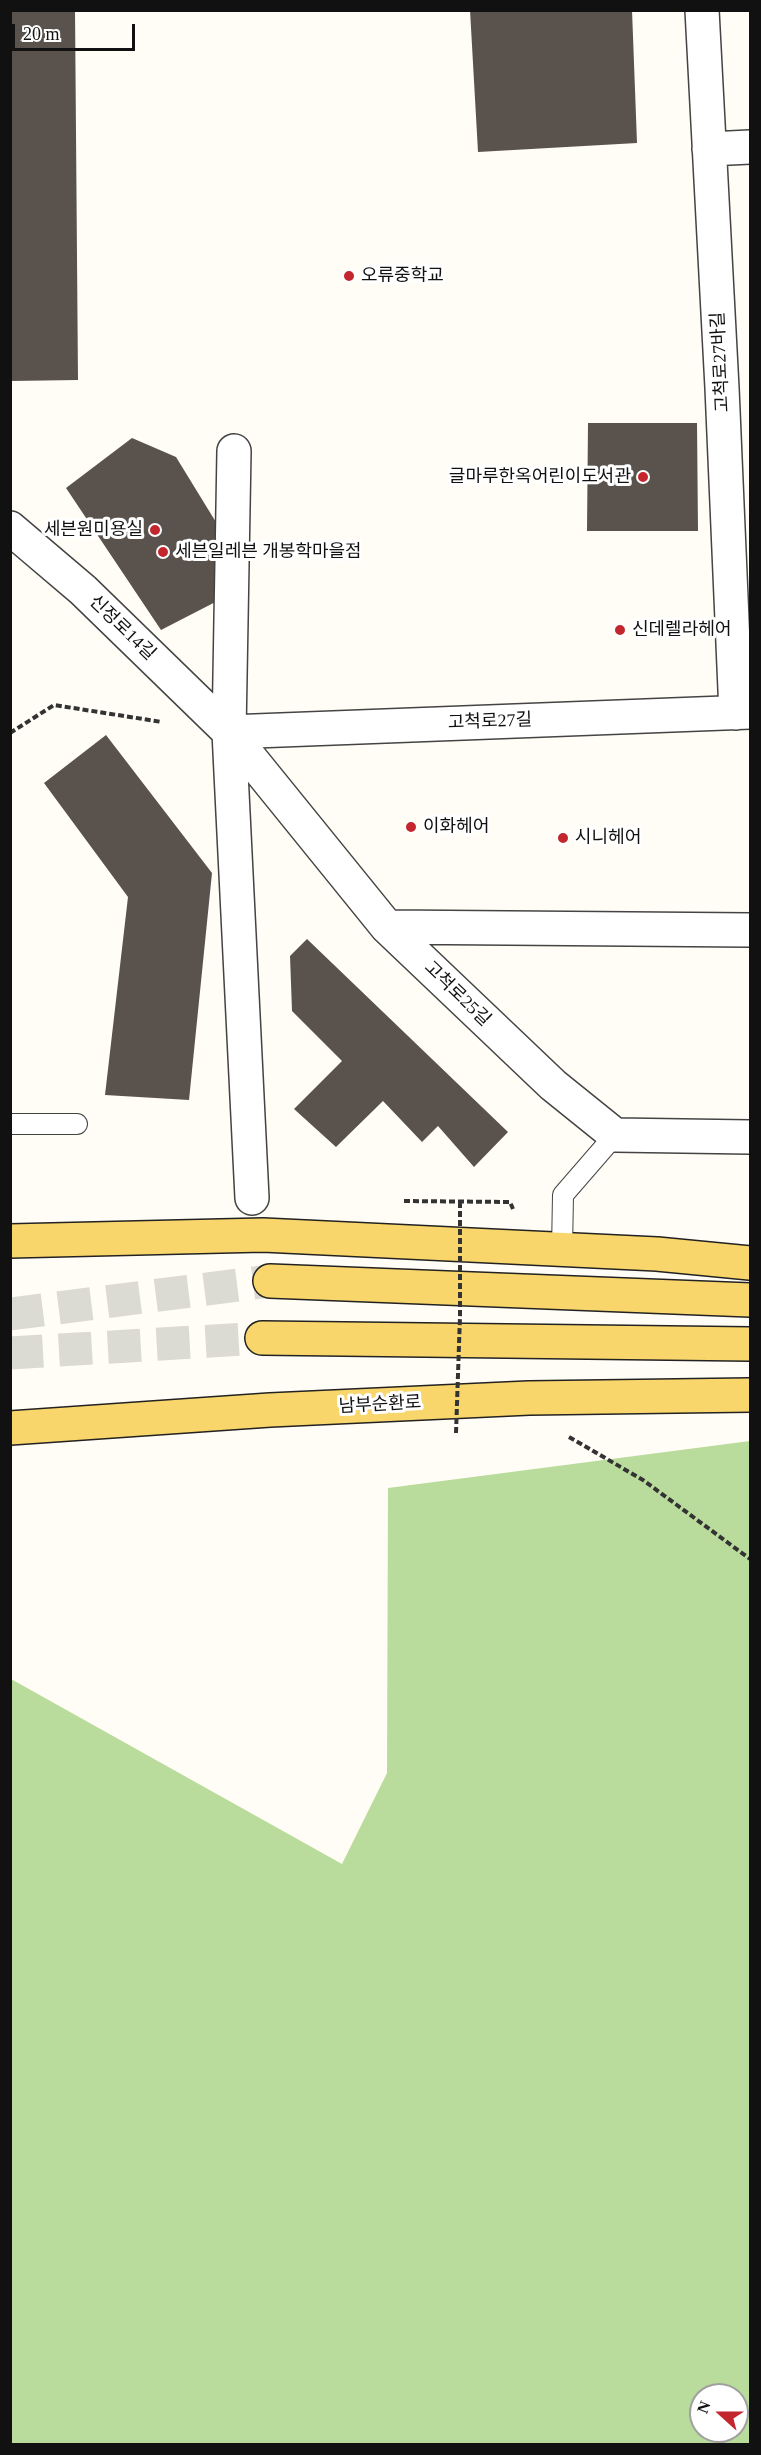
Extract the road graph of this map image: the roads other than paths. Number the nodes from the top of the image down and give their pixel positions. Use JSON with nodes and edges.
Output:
{"nodes":[{"id":1,"x":702,"y":10,"type":"edge"},
{"id":2,"x":750,"y":147,"type":"edge"},
{"id":3,"x":710,"y":149,"type":"junction"},
{"id":4,"x":736,"y":385,"type":"edge"},
{"id":5,"x":234,"y":452,"type":"dead end"},
{"id":6,"x":10,"y":528,"type":"edge"},
{"id":7,"x":743,"y":713,"type":"edge"},
{"id":8,"x":229,"y":732,"type":"junction"},
{"id":9,"x":387,"y":927,"type":"junction"},
{"id":10,"x":750,"y":930,"type":"edge"},
{"id":11,"x":10,"y":1124,"type":"edge"},
{"id":12,"x":77,"y":1124,"type":"dead end"},
{"id":13,"x":615,"y":1135,"type":"junction"},
{"id":14,"x":750,"y":1137,"type":"edge"},
{"id":15,"x":252,"y":1198,"type":"dead end"},
{"id":16,"x":10,"y":1241,"type":"edge"},
{"id":17,"x":562,"y":1250,"type":"junction"},
{"id":18,"x":750,"y":1263,"type":"edge"},
{"id":19,"x":270,"y":1281,"type":"tunnel mouth"},
{"id":20,"x":750,"y":1300,"type":"edge"},
{"id":21,"x":262,"y":1338,"type":"tunnel mouth"},
{"id":22,"x":750,"y":1344,"type":"edge"},
{"id":23,"x":750,"y":1395,"type":"edge"},
{"id":24,"x":10,"y":1428,"type":"edge"}],
"edges":[{"from":1,"to":3,"type":"street","name":"고척로27바길"},
{"from":2,"to":3,"type":"street"},
{"from":3,"to":4,"type":"street","name":"고척로27바길"},
{"from":4,"to":7,"type":"street","name":"고척로27바길"},
{"from":5,"to":8,"type":"street"},
{"from":6,"to":8,"type":"street","name":"신정로14길"},
{"from":7,"to":8,"type":"street","name":"고척로27길"},
{"from":8,"to":9,"type":"street","name":"고척로25길"},
{"from":8,"to":15,"type":"street"},
{"from":9,"to":10,"type":"street"},
{"from":9,"to":13,"type":"street","name":"고척로25길"},
{"from":11,"to":12,"type":"lane"},
{"from":13,"to":14,"type":"street"},
{"from":13,"to":17,"type":"lane"},
{"from":16,"to":17,"type":"main road"},
{"from":17,"to":18,"type":"main road"},
{"from":19,"to":20,"type":"main road"},
{"from":21,"to":22,"type":"main road"},
{"from":23,"to":24,"type":"main road","name":"남부순환로"}]}
